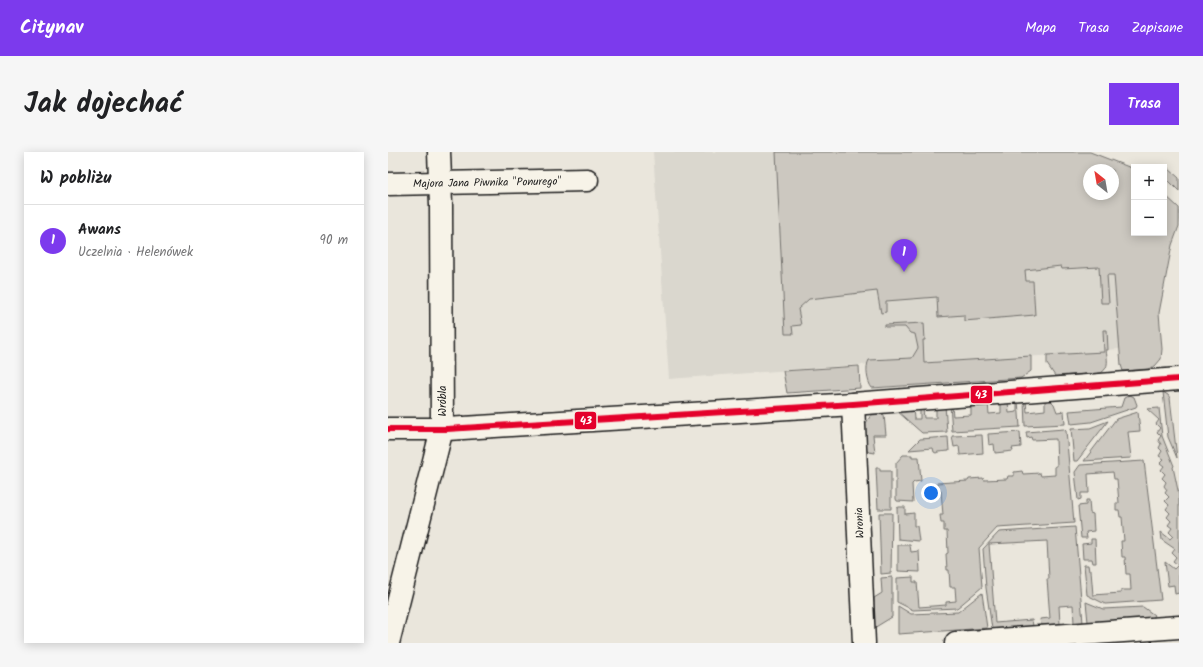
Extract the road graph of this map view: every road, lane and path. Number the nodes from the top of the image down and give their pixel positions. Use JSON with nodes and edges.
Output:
{"nodes":[{"id":1,"x":439,"y":152,"type":"edge"},
{"id":2,"x":587,"y":180,"type":"dead end"},
{"id":3,"x":440,"y":183,"type":"junction"},
{"id":4,"x":388,"y":184,"type":"edge"},
{"id":5,"x":1179,"y":379,"type":"edge"},
{"id":6,"x":853,"y":404,"type":"junction"},
{"id":7,"x":388,"y":429,"type":"edge"},
{"id":8,"x":442,"y":429,"type":"junction"},
{"id":9,"x":1179,"y":627,"type":"edge"},
{"id":10,"x":388,"y":643,"type":"edge"},
{"id":11,"x":864,"y":643,"type":"edge"},
{"id":12,"x":956,"y":643,"type":"edge"}],
"edges":[{"from":1,"to":3,"type":"street","name":"Wróbla"},
{"from":2,"to":3,"type":"street","name":"Majora Jana Piwnika \"Ponurego\""},
{"from":3,"to":4,"type":"street","name":"Majora Jana Piwnika \"Ponurego\""},
{"from":3,"to":8,"type":"street","name":"Wróbla"},
{"from":5,"to":6,"type":"street"},
{"from":6,"to":8,"type":"street"},
{"from":6,"to":11,"type":"street","name":"Wronia"},
{"from":7,"to":8,"type":"street"},
{"from":8,"to":10,"type":"street","name":"Wróbla"},
{"from":9,"to":12,"type":"street"}]}
